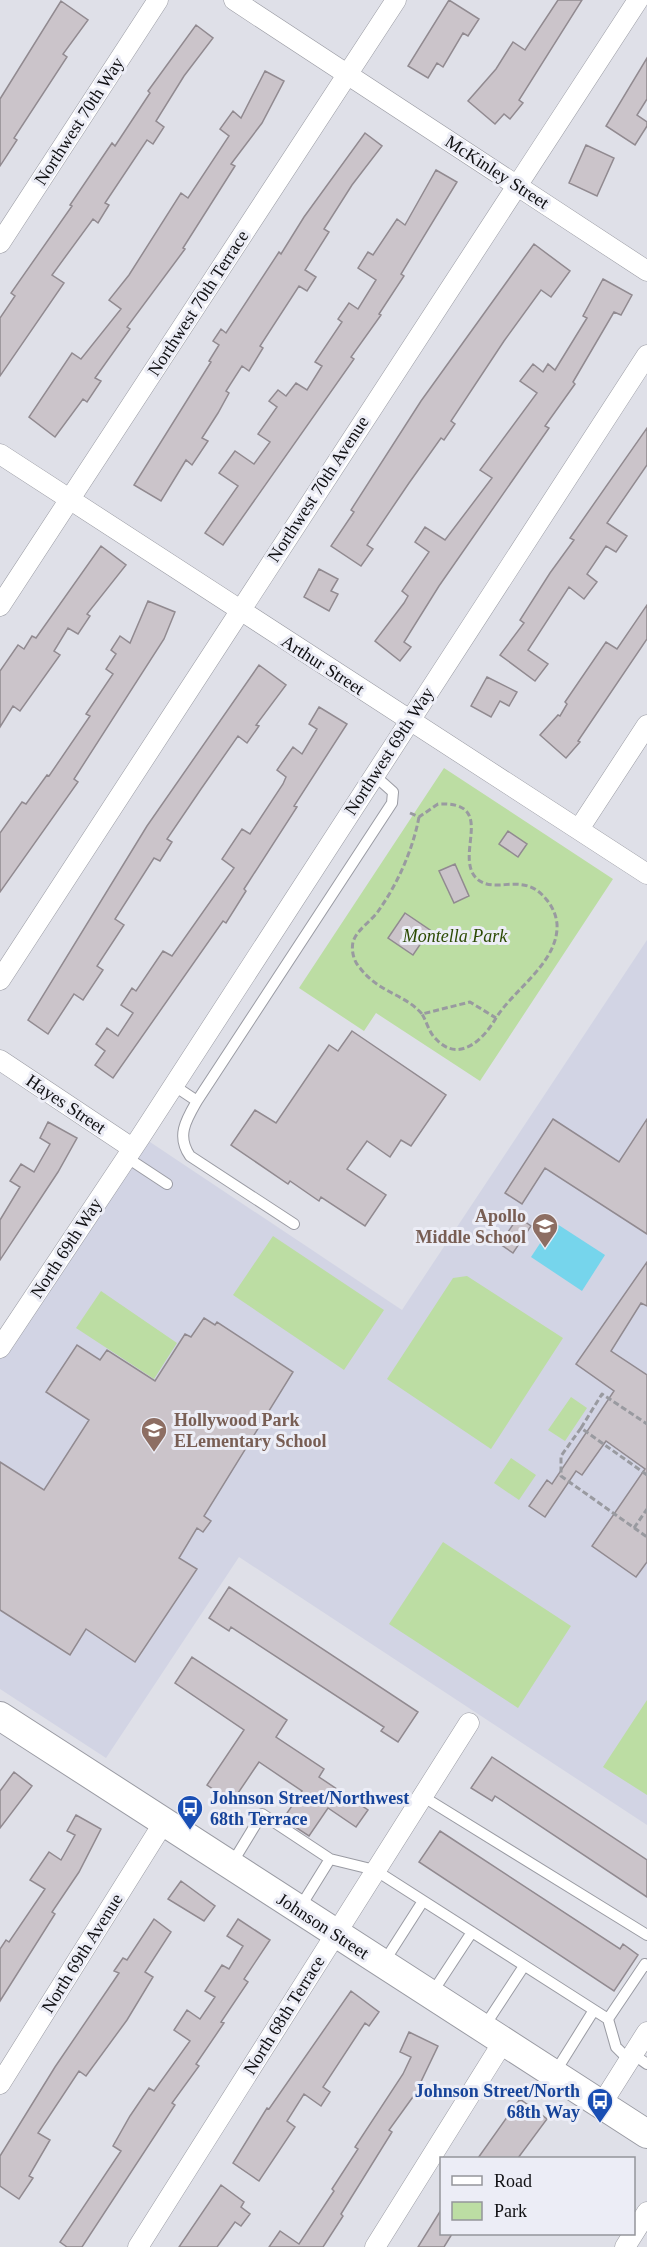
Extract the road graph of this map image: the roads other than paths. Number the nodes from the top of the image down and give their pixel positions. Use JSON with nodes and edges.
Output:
{"nodes":[{"id":1,"x":158,"y":0,"type":"edge"},
{"id":2,"x":234,"y":0,"type":"edge"},
{"id":3,"x":396,"y":0,"type":"edge"},
{"id":4,"x":638,"y":0,"type":"edge"},
{"id":5,"x":347,"y":75,"type":"junction"},
{"id":6,"x":517,"y":185,"type":"junction"},
{"id":7,"x":0,"y":243,"type":"edge"},
{"id":8,"x":647,"y":271,"type":"edge"},
{"id":9,"x":647,"y":355,"type":"edge"},
{"id":10,"x":0,"y":454,"type":"edge"},
{"id":11,"x":70,"y":501,"type":"junction"},
{"id":12,"x":0,"y":606,"type":"edge"},
{"id":13,"x":238,"y":610,"type":"junction"},
{"id":14,"x":409,"y":721,"type":"junction"},
{"id":15,"x":647,"y":725,"type":"edge"},
{"id":16,"x":374,"y":775,"type":"junction"},
{"id":17,"x":579,"y":830,"type":"junction"},
{"id":18,"x":647,"y":874,"type":"edge"},
{"id":19,"x":0,"y":980,"type":"edge"},
{"id":20,"x":0,"y":1060,"type":"edge"},
{"id":21,"x":173,"y":1085,"type":"junction"},
{"id":22,"x":197,"y":1101,"type":"junction"},
{"id":23,"x":129,"y":1153,"type":"junction"},
{"id":24,"x":167,"y":1184,"type":"dead end"},
{"id":25,"x":294,"y":1224,"type":"dead end"},
{"id":26,"x":0,"y":1348,"type":"edge"},
{"id":27,"x":0,"y":1716,"type":"edge"},
{"id":28,"x":469,"y":1722,"type":"dead end"},
{"id":29,"x":422,"y":1796,"type":"junction"},
{"id":30,"x":164,"y":1822,"type":"junction"},
{"id":31,"x":330,"y":1859,"type":"junction"},
{"id":32,"x":230,"y":1865,"type":"junction"},
{"id":33,"x":375,"y":1870,"type":"junction"},
{"id":34,"x":423,"y":1901,"type":"junction"},
{"id":35,"x":298,"y":1910,"type":"junction"},
{"id":36,"x":471,"y":1932,"type":"junction"},
{"id":37,"x":334,"y":1934,"type":"junction"},
{"id":38,"x":647,"y":1935,"type":"edge"},
{"id":39,"x":382,"y":1964,"type":"junction"},
{"id":40,"x":524,"y":1966,"type":"junction"},
{"id":41,"x":647,"y":1966,"type":"edge"},
{"id":42,"x":431,"y":1996,"type":"junction"},
{"id":43,"x":594,"y":2010,"type":"junction"},
{"id":44,"x":608,"y":2019,"type":"junction"},
{"id":45,"x":647,"y":2032,"type":"edge"},
{"id":46,"x":493,"y":2036,"type":"junction"},
{"id":47,"x":636,"y":2059,"type":"edge"},
{"id":48,"x":554,"y":2074,"type":"junction"},
{"id":49,"x":0,"y":2084,"type":"edge"},
{"id":50,"x":601,"y":2105,"type":"junction"},
{"id":51,"x":647,"y":2134,"type":"edge"},
{"id":52,"x":647,"y":2212,"type":"edge"},
{"id":53,"x":635,"y":2231,"type":"edge"},
{"id":54,"x":138,"y":2247,"type":"edge"},
{"id":55,"x":375,"y":2247,"type":"edge"}],
"edges":[{"from":1,"to":7,"type":"street","name":"Northwest 70th Way"},
{"from":2,"to":5,"type":"street","name":"McKinley Street"},
{"from":3,"to":5,"type":"street","name":"Northwest 70th Terrace"},
{"from":4,"to":6,"type":"street","name":"Northwest 70th Avenue"},
{"from":5,"to":6,"type":"street","name":"McKinley Street"},
{"from":5,"to":11,"type":"street","name":"Northwest 70th Terrace"},
{"from":6,"to":8,"type":"street","name":"McKinley Street"},
{"from":6,"to":13,"type":"street","name":"Northwest 70th Avenue"},
{"from":9,"to":14,"type":"street","name":"Northwest 69th Way"},
{"from":10,"to":11,"type":"street","name":"Arthur Street"},
{"from":11,"to":12,"type":"street","name":"Northwest 70th Terrace"},
{"from":11,"to":13,"type":"street","name":"Arthur Street"},
{"from":13,"to":14,"type":"street","name":"Arthur Street"},
{"from":13,"to":19,"type":"street","name":"Northwest 70th Avenue"},
{"from":14,"to":16,"type":"street","name":"Northwest 69th Way"},
{"from":14,"to":17,"type":"street","name":"Arthur Street"},
{"from":15,"to":17,"type":"street"},
{"from":16,"to":21,"type":"street","name":"Northwest 69th Way"},
{"from":16,"to":22,"type":"lane"},
{"from":17,"to":18,"type":"street","name":"Arthur Street"},
{"from":20,"to":23,"type":"street","name":"Hayes Street"},
{"from":21,"to":22,"type":"lane"},
{"from":21,"to":23,"type":"street","name":"Northwest 69th Way"},
{"from":22,"to":25,"type":"lane"},
{"from":23,"to":24,"type":"lane"},
{"from":23,"to":26,"type":"street","name":"North 69th Way"},
{"from":27,"to":30,"type":"street","name":"Johnson Street"},
{"from":28,"to":29,"type":"street","name":"North 68th Terrace"},
{"from":29,"to":33,"type":"street","name":"North 68th Terrace"},
{"from":29,"to":38,"type":"lane"},
{"from":30,"to":32,"type":"street","name":"Johnson Street"},
{"from":30,"to":49,"type":"street","name":"North 69th Avenue"},
{"from":31,"to":32,"type":"lane"},
{"from":31,"to":33,"type":"lane"},
{"from":31,"to":35,"type":"lane"},
{"from":32,"to":35,"type":"street","name":"Johnson Street"},
{"from":33,"to":34,"type":"lane"},
{"from":33,"to":37,"type":"street","name":"North 68th Terrace"},
{"from":34,"to":36,"type":"lane"},
{"from":34,"to":39,"type":"lane"},
{"from":35,"to":37,"type":"street","name":"Johnson Street"},
{"from":36,"to":40,"type":"lane"},
{"from":36,"to":42,"type":"lane"},
{"from":37,"to":39,"type":"street","name":"Johnson Street"},
{"from":37,"to":54,"type":"street","name":"North 68th Terrace"},
{"from":39,"to":42,"type":"street","name":"Johnson Street"},
{"from":40,"to":43,"type":"lane"},
{"from":40,"to":46,"type":"lane"},
{"from":41,"to":44,"type":"lane"},
{"from":42,"to":46,"type":"street","name":"Johnson Street"},
{"from":43,"to":44,"type":"lane"},
{"from":43,"to":48,"type":"lane"},
{"from":44,"to":47,"type":"lane"},
{"from":45,"to":47,"type":"street"},
{"from":46,"to":48,"type":"street","name":"Johnson Street"},
{"from":46,"to":55,"type":"street"},
{"from":47,"to":50,"type":"street"},
{"from":48,"to":50,"type":"street","name":"Johnson Street"},
{"from":50,"to":51,"type":"street","name":"Johnson Street"},
{"from":52,"to":53,"type":"street"}]}
